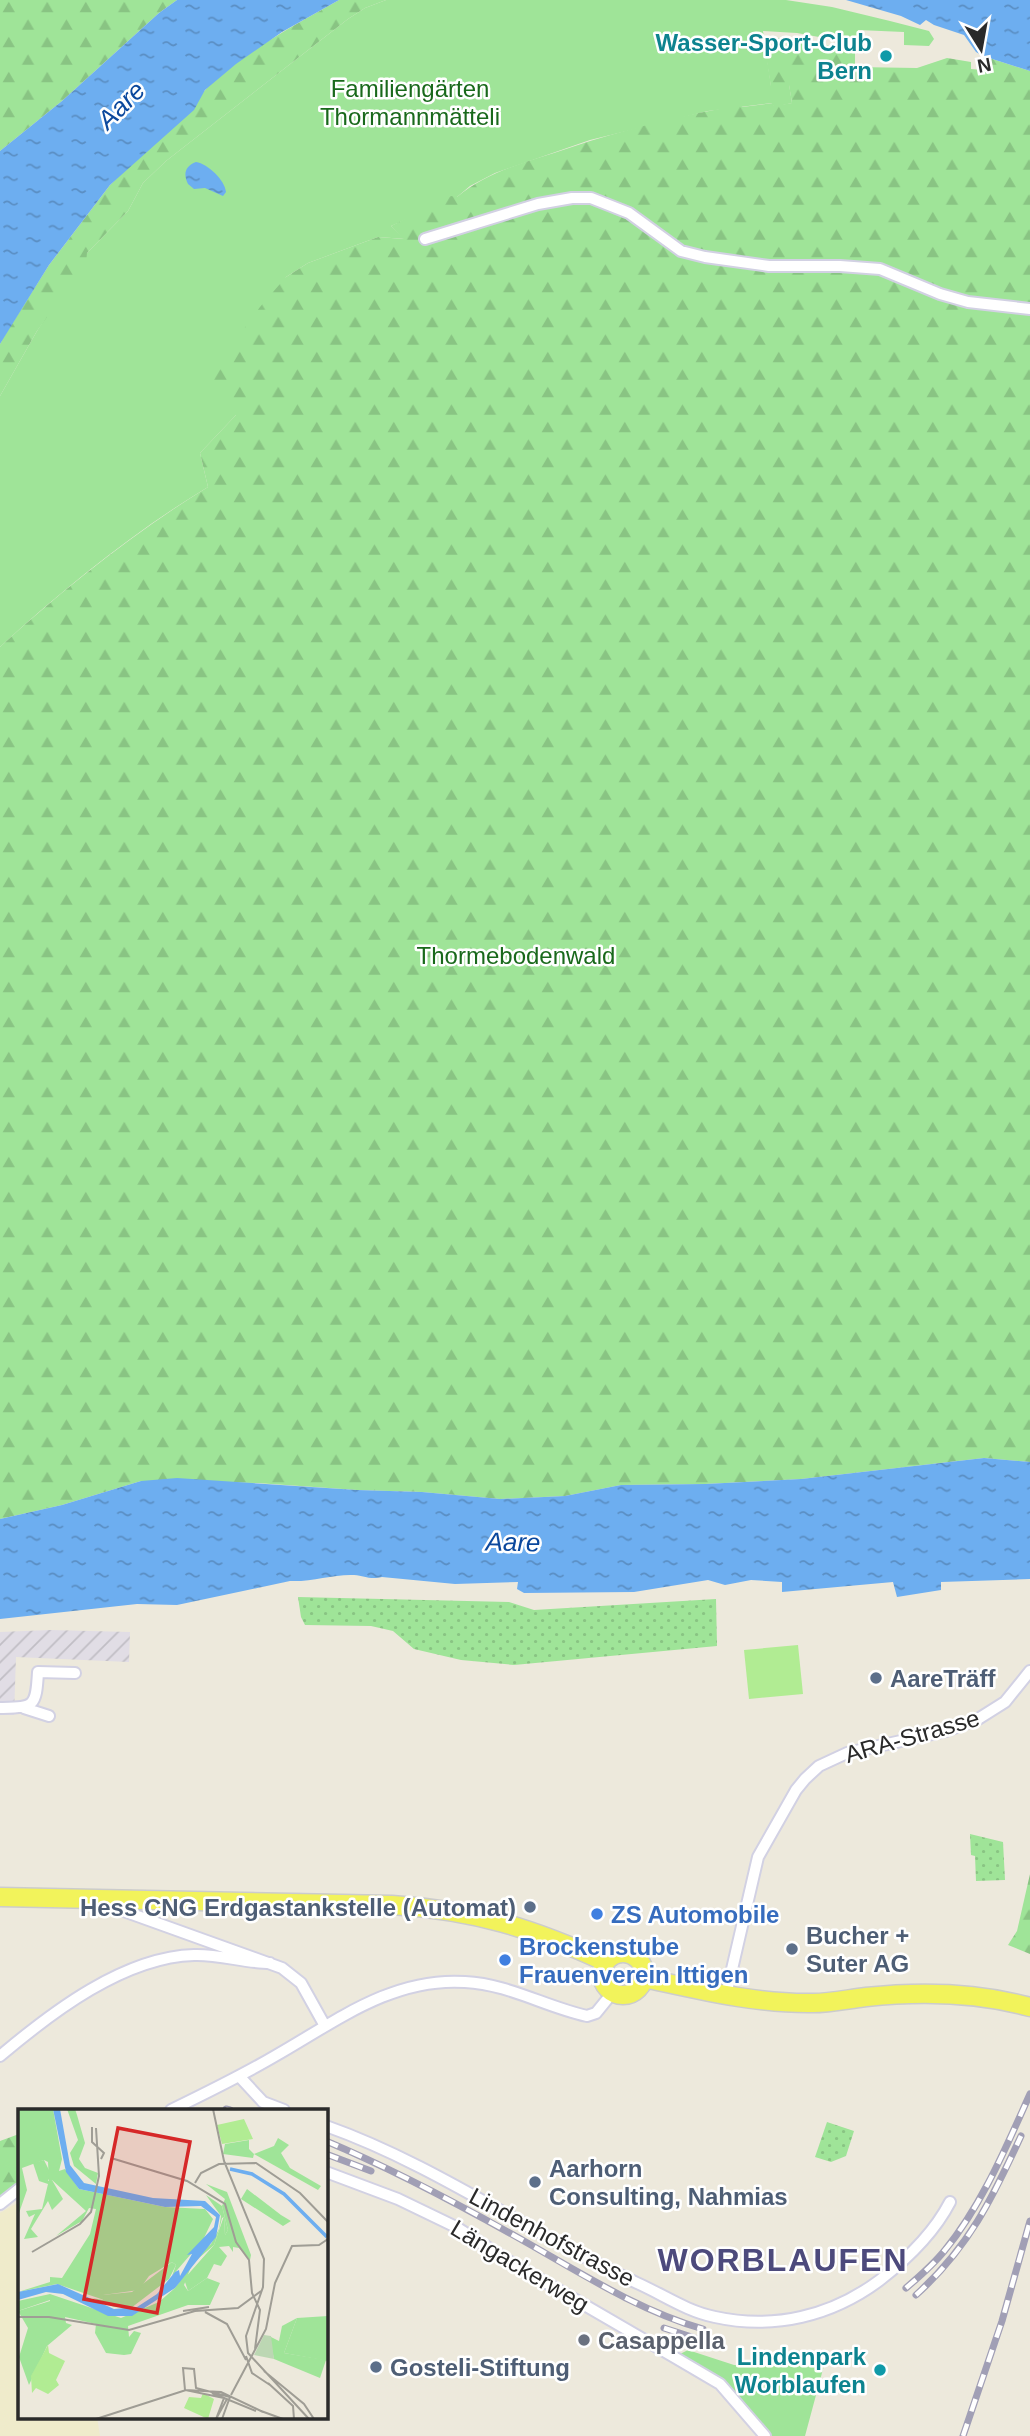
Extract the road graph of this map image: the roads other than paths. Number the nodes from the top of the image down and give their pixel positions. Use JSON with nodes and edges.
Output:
{"nodes":[{"id":1,"x":425,"y":239,"type":"dead end"},
{"id":2,"x":1030,"y":309,"type":"edge"},
{"id":3,"x":1030,"y":1671,"type":"edge"},
{"id":4,"x":75,"y":1674,"type":"dead end"},
{"id":5,"x":0,"y":1708,"type":"edge"},
{"id":6,"x":23,"y":1708,"type":"junction"},
{"id":7,"x":50,"y":1716,"type":"dead end"},
{"id":8,"x":0,"y":1897,"type":"edge"},
{"id":9,"x":90,"y":1899,"type":"junction"},
{"id":10,"x":606,"y":1962,"type":"junction"},
{"id":11,"x":270,"y":1963,"type":"junction"},
{"id":12,"x":644,"y":1978,"type":"junction"},
{"id":13,"x":612,"y":1992,"type":"junction"},
{"id":14,"x":726,"y":1995,"type":"junction"},
{"id":15,"x":1030,"y":2007,"type":"edge"},
{"id":16,"x":325,"y":2026,"type":"junction"},
{"id":17,"x":0,"y":2056,"type":"edge"},
{"id":18,"x":239,"y":2076,"type":"junction"},
{"id":19,"x":173,"y":2109,"type":"edge"},
{"id":20,"x":281,"y":2109,"type":"edge"},
{"id":21,"x":327,"y":2126,"type":"edge"},
{"id":22,"x":327,"y":2172,"type":"edge"},
{"id":23,"x":18,"y":2190,"type":"edge"},
{"id":24,"x":950,"y":2202,"type":"dead end"},
{"id":25,"x":0,"y":2204,"type":"edge"},
{"id":26,"x":765,"y":2436,"type":"edge"}],
"edges":[{"from":1,"to":2,"type":"street"},
{"from":3,"to":14,"type":"street","name":"ARA-Strasse"},
{"from":4,"to":6,"type":"street"},
{"from":5,"to":6,"type":"street"},
{"from":6,"to":7,"type":"street"},
{"from":8,"to":9,"type":"main road"},
{"from":9,"to":10,"type":"main road"},
{"from":9,"to":11,"type":"street"},
{"from":10,"to":12,"type":"main road"},
{"from":10,"to":13,"type":"main road"},
{"from":11,"to":16,"type":"street"},
{"from":11,"to":17,"type":"street"},
{"from":12,"to":13,"type":"main road"},
{"from":12,"to":14,"type":"main road"},
{"from":13,"to":16,"type":"street"},
{"from":14,"to":15,"type":"main road"},
{"from":16,"to":18,"type":"street"},
{"from":18,"to":19,"type":"street"},
{"from":18,"to":20,"type":"street"},
{"from":21,"to":24,"type":"street","name":"Lindenhofstrasse"},
{"from":22,"to":26,"type":"street","name":"Längackerweg"},
{"from":23,"to":25,"type":"street"}]}
